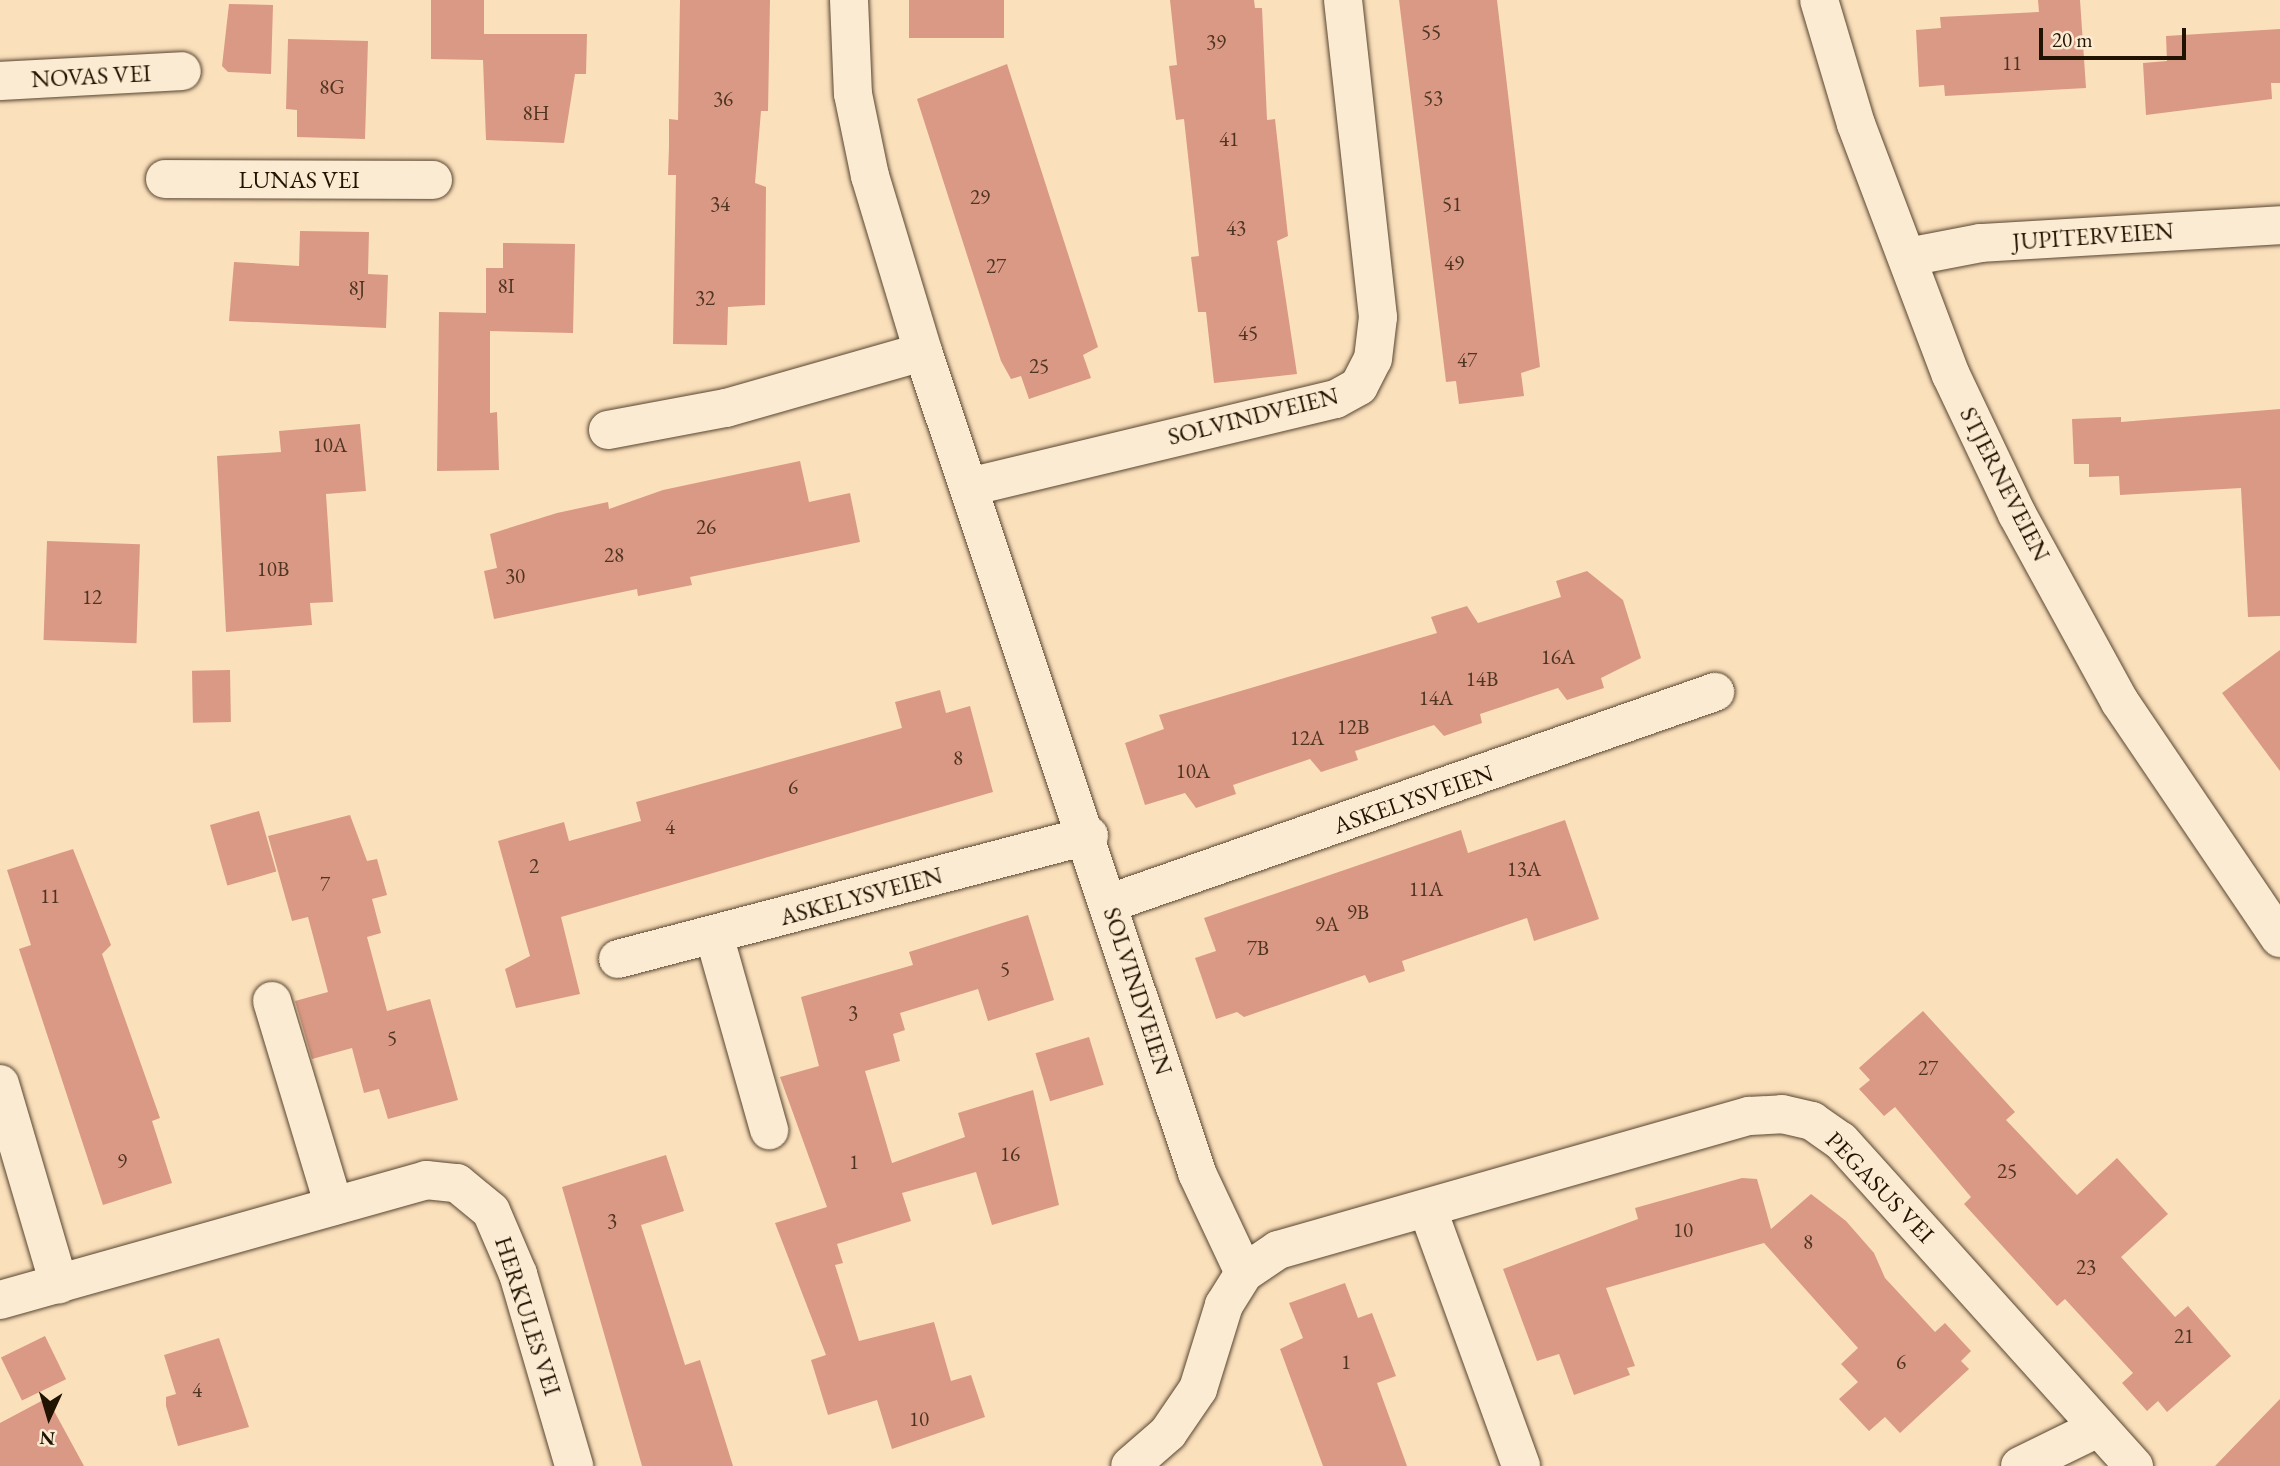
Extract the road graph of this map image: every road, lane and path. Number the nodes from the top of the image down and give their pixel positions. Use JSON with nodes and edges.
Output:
{"nodes":[{"id":1,"x":849,"y":0,"type":"edge"},
{"id":2,"x":1343,"y":0,"type":"edge"},
{"id":3,"x":1819,"y":0,"type":"edge"},
{"id":4,"x":182,"y":71,"type":"dead end"},
{"id":5,"x":0,"y":81,"type":"edge"},
{"id":6,"x":165,"y":179,"type":"dead end"},
{"id":7,"x":433,"y":180,"type":"dead end"},
{"id":8,"x":2280,"y":225,"type":"edge"},
{"id":9,"x":1908,"y":257,"type":"junction"},
{"id":10,"x":923,"y":352,"type":"junction"},
{"id":11,"x":608,"y":430,"type":"dead end"},
{"id":12,"x":970,"y":486,"type":"junction"},
{"id":13,"x":1716,"y":692,"type":"dead end"},
{"id":14,"x":1089,"y":835,"type":"junction"},
{"id":15,"x":1110,"y":903,"type":"junction"},
{"id":16,"x":2278,"y":930,"type":"edge"},
{"id":17,"x":714,"y":935,"type":"junction"},
{"id":18,"x":618,"y":959,"type":"dead end"},
{"id":19,"x":272,"y":1001,"type":"dead end"},
{"id":20,"x":0,"y":1083,"type":"edge"},
{"id":21,"x":769,"y":1130,"type":"dead end"},
{"id":22,"x":334,"y":1206,"type":"junction"},
{"id":23,"x":1428,"y":1210,"type":"junction"},
{"id":24,"x":1244,"y":1273,"type":"junction"},
{"id":25,"x":59,"y":1284,"type":"junction"},
{"id":26,"x":0,"y":1300,"type":"edge"},
{"id":27,"x":2098,"y":1428,"type":"junction"},
{"id":28,"x":574,"y":1466,"type":"edge"},
{"id":29,"x":1130,"y":1466,"type":"edge"},
{"id":30,"x":1521,"y":1466,"type":"edge"},
{"id":31,"x":2020,"y":1466,"type":"edge"},
{"id":32,"x":2134,"y":1466,"type":"edge"}],
"edges":[{"from":1,"to":10,"type":"street","name":"SOLVINDVEIEN"},
{"from":2,"to":12,"type":"street","name":"SOLVINDVEIEN"},
{"from":3,"to":9,"type":"street","name":"STJERNEVEIEN"},
{"from":4,"to":5,"type":"street","name":"NOVAS VEI"},
{"from":6,"to":7,"type":"street","name":"LUNAS VEI"},
{"from":8,"to":9,"type":"street","name":"JUPITERVEIEN"},
{"from":9,"to":16,"type":"street","name":"STJERNEVEIEN"},
{"from":10,"to":11,"type":"street"},
{"from":10,"to":12,"type":"street","name":"SOLVINDVEIEN"},
{"from":12,"to":14,"type":"street","name":"SOLVINDVEIEN"},
{"from":13,"to":15,"type":"street","name":"ASKELYSVEIEN"},
{"from":14,"to":15,"type":"street","name":"SOLVINDVEIEN"},
{"from":14,"to":17,"type":"street","name":"ASKELYSVEIEN"},
{"from":15,"to":24,"type":"street","name":"SOLVINDVEIEN"},
{"from":17,"to":18,"type":"street","name":"ASKELYSVEIEN"},
{"from":17,"to":21,"type":"street"},
{"from":19,"to":22,"type":"street"},
{"from":20,"to":25,"type":"street"},
{"from":22,"to":25,"type":"street","name":"HERKULES VEI"},
{"from":22,"to":28,"type":"street","name":"HERKULES VEI"},
{"from":23,"to":24,"type":"street","name":"PEGASUS VEI"},
{"from":23,"to":27,"type":"street","name":"PEGASUS VEI"},
{"from":23,"to":30,"type":"street"},
{"from":24,"to":29,"type":"street"},
{"from":25,"to":26,"type":"street","name":"HERKULES VEI"},
{"from":27,"to":31,"type":"street"},
{"from":27,"to":32,"type":"street","name":"PEGASUS VEI"}]}
